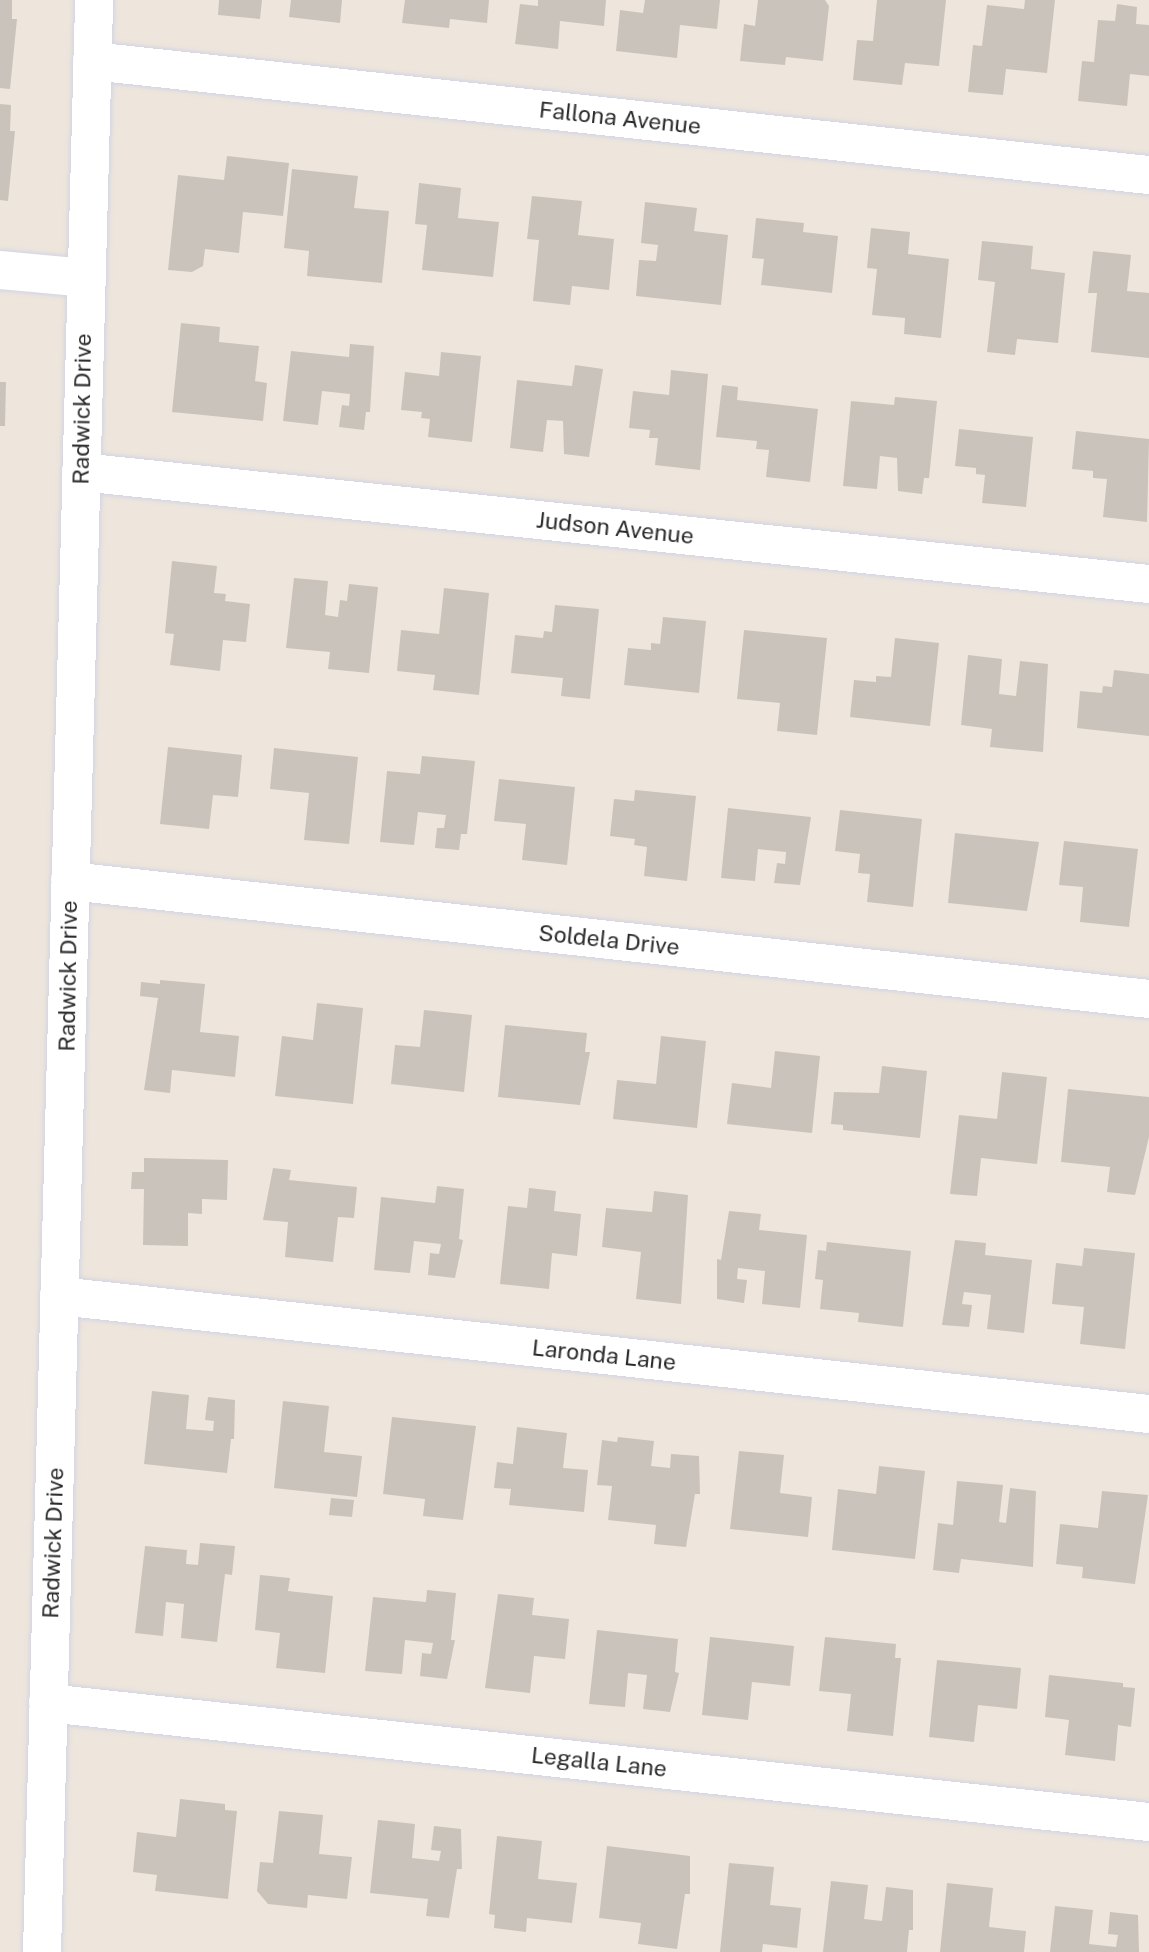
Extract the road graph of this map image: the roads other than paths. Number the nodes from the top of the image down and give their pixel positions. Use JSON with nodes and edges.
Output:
{"nodes":[{"id":1,"x":93,"y":0,"type":"edge"},
{"id":2,"x":92,"y":61,"type":"junction"},
{"id":3,"x":1149,"y":175,"type":"edge"},
{"id":4,"x":0,"y":270,"type":"edge"},
{"id":5,"x":86,"y":278,"type":"junction"},
{"id":6,"x":81,"y":472,"type":"junction"},
{"id":7,"x":1149,"y":584,"type":"edge"},
{"id":8,"x":70,"y":881,"type":"junction"},
{"id":9,"x":1149,"y":999,"type":"edge"},
{"id":10,"x":60,"y":1296,"type":"junction"},
{"id":11,"x":1149,"y":1414,"type":"edge"},
{"id":12,"x":48,"y":1703,"type":"junction"},
{"id":13,"x":1149,"y":1822,"type":"edge"},
{"id":14,"x":42,"y":1952,"type":"edge"}],
"edges":[{"from":1,"to":2,"type":"street","name":"Radwick Drive"},
{"from":2,"to":3,"type":"street","name":"Fallona Avenue"},
{"from":2,"to":5,"type":"street","name":"Radwick Drive"},
{"from":4,"to":5,"type":"street"},
{"from":5,"to":6,"type":"street","name":"Radwick Drive"},
{"from":6,"to":7,"type":"street","name":"Judson Avenue"},
{"from":6,"to":8,"type":"street","name":"Radwick Drive"},
{"from":8,"to":9,"type":"street","name":"Soldela Drive"},
{"from":8,"to":10,"type":"street","name":"Radwick Drive"},
{"from":10,"to":11,"type":"street","name":"Laronda Lane"},
{"from":10,"to":12,"type":"street","name":"Radwick Drive"},
{"from":12,"to":13,"type":"street","name":"Legalla Lane"},
{"from":12,"to":14,"type":"street","name":"Radwick Drive"}]}
